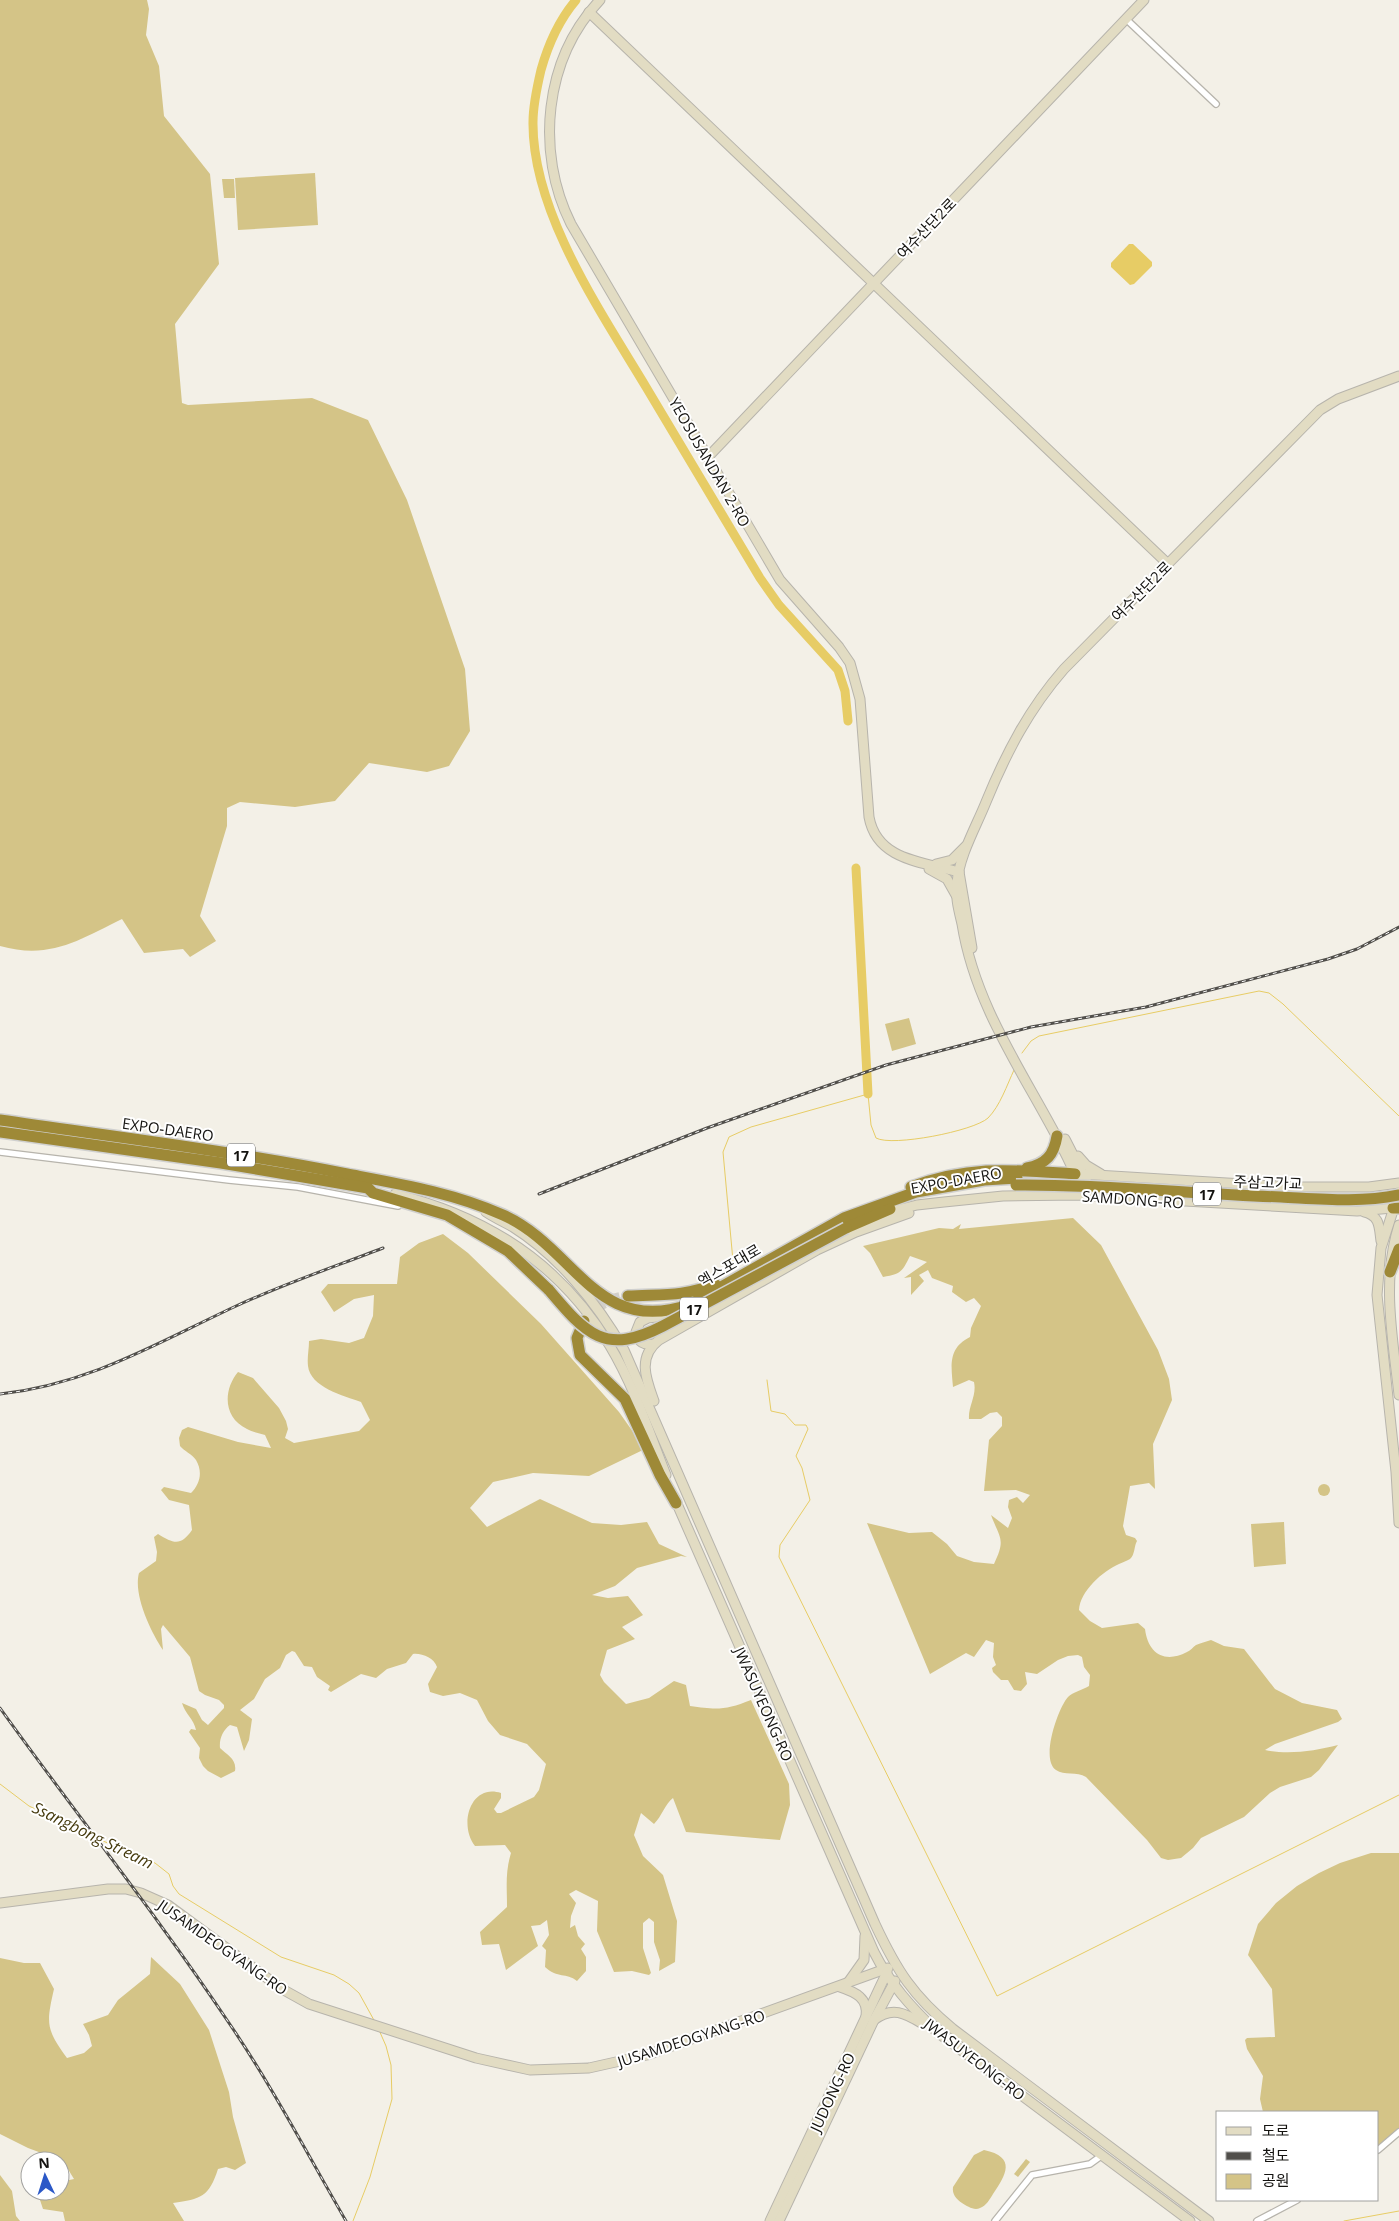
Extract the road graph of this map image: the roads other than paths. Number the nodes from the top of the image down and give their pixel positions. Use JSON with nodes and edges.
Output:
{"nodes":[{"id":1,"x":600,"y":0,"type":"edge"},
{"id":2,"x":1144,"y":0,"type":"edge"},
{"id":3,"x":589,"y":12,"type":"junction"},
{"id":4,"x":1126,"y":19,"type":"junction"},
{"id":5,"x":1216,"y":104,"type":"dead end"},
{"id":6,"x":873,"y":283,"type":"junction"},
{"id":7,"x":1399,"y":376,"type":"edge"},
{"id":8,"x":708,"y":457,"type":"junction"},
{"id":9,"x":1168,"y":564,"type":"junction"},
{"id":10,"x":971,"y":840,"type":"junction"},
{"id":11,"x":913,"y":861,"type":"junction"},
{"id":12,"x":932,"y":865,"type":"junction"},
{"id":13,"x":960,"y":872,"type":"junction"},
{"id":14,"x":958,"y":899,"type":"junction"},
{"id":15,"x":0,"y":1120,"type":"edge"},
{"id":16,"x":0,"y":1132,"type":"edge"},
{"id":17,"x":1060,"y":1135,"type":"junction"},
{"id":18,"x":0,"y":1152,"type":"edge"},
{"id":19,"x":1079,"y":1174,"type":"junction"},
{"id":20,"x":1106,"y":1176,"type":"junction"},
{"id":21,"x":1016,"y":1178,"type":"junction"},
{"id":22,"x":1399,"y":1183,"type":"edge"},
{"id":23,"x":1399,"y":1188,"type":"edge"},
{"id":24,"x":1399,"y":1194,"type":"edge"},
{"id":25,"x":374,"y":1195,"type":"junction"},
{"id":26,"x":1084,"y":1195,"type":"junction"},
{"id":27,"x":1094,"y":1197,"type":"junction"},
{"id":28,"x":963,"y":1200,"type":"junction"},
{"id":29,"x":478,"y":1206,"type":"junction"},
{"id":30,"x":1396,"y":1208,"type":"edge"},
{"id":31,"x":415,"y":1210,"type":"dead end"},
{"id":32,"x":1357,"y":1211,"type":"junction"},
{"id":33,"x":874,"y":1216,"type":"junction"},
{"id":34,"x":845,"y":1223,"type":"junction"},
{"id":35,"x":1399,"y":1225,"type":"edge"},
{"id":36,"x":1382,"y":1248,"type":"junction"},
{"id":37,"x":1399,"y":1249,"type":"edge"},
{"id":38,"x":753,"y":1267,"type":"junction"},
{"id":39,"x":1390,"y":1272,"type":"junction"},
{"id":40,"x":628,"y":1296,"type":"tunnel mouth"},
{"id":41,"x":689,"y":1305,"type":"junction"},
{"id":42,"x":584,"y":1321,"type":"tunnel mouth"},
{"id":43,"x":654,"y":1344,"type":"junction"},
{"id":44,"x":1399,"y":1396,"type":"edge"},
{"id":45,"x":670,"y":1456,"type":"junction"},
{"id":46,"x":1398,"y":1487,"type":"edge"},
{"id":47,"x":676,"y":1503,"type":"junction"},
{"id":48,"x":1399,"y":1523,"type":"edge"},
{"id":49,"x":0,"y":1903,"type":"edge"},
{"id":50,"x":865,"y":1931,"type":"junction"},
{"id":51,"x":895,"y":1965,"type":"junction"},
{"id":52,"x":884,"y":1972,"type":"junction"},
{"id":53,"x":901,"y":1975,"type":"junction"},
{"id":54,"x":892,"y":1984,"type":"junction"},
{"id":55,"x":843,"y":1986,"type":"junction"},
{"id":56,"x":874,"y":2020,"type":"junction"},
{"id":57,"x":864,"y":2025,"type":"junction"},
{"id":58,"x":937,"y":2032,"type":"junction"},
{"id":59,"x":1399,"y":2132,"type":"edge"},
{"id":60,"x":1379,"y":2149,"type":"edge"},
{"id":61,"x":1101,"y":2156,"type":"junction"},
{"id":62,"x":1295,"y":2201,"type":"edge"},
{"id":63,"x":770,"y":2221,"type":"edge"},
{"id":64,"x":779,"y":2221,"type":"edge"},
{"id":65,"x":995,"y":2221,"type":"edge"},
{"id":66,"x":1190,"y":2221,"type":"edge"},
{"id":67,"x":1209,"y":2221,"type":"edge"},
{"id":68,"x":1257,"y":2221,"type":"edge"}],
"edges":[{"from":1,"to":3,"type":"street","name":"YEOSUSANDAN 2-RO"},
{"from":2,"to":4,"type":"street","name":"여수산단2로"},
{"from":3,"to":6,"type":"street"},
{"from":3,"to":8,"type":"street","name":"YEOSUSANDAN 2-RO"},
{"from":4,"to":5,"type":"street"},
{"from":4,"to":6,"type":"street","name":"여수산단2로"},
{"from":6,"to":8,"type":"street","name":"여수산단2로"},
{"from":6,"to":9,"type":"street"},
{"from":7,"to":9,"type":"street","name":"여수산단2로"},
{"from":8,"to":11,"type":"street","name":"YEOSUSANDAN 2-RO"},
{"from":9,"to":10,"type":"street","name":"여수산단2로"},
{"from":10,"to":12,"type":"street"},
{"from":10,"to":13,"type":"street","name":"여수산단2로"},
{"from":11,"to":12,"type":"street","name":"YEOSUSANDAN 2-RO"},
{"from":11,"to":14,"type":"street"},
{"from":12,"to":13,"type":"street","name":"YEOSUSANDAN 2-RO"},
{"from":13,"to":14,"type":"street"},
{"from":13,"to":17,"type":"street"},
{"from":14,"to":17,"type":"street"},
{"from":15,"to":29,"type":"highway","name":"EXPO-DAERO","number":"17"},
{"from":16,"to":25,"type":"highway","name":"EXPO-DAERO","number":"17"},
{"from":17,"to":19,"type":"street"},
{"from":17,"to":20,"type":"street"},
{"from":17,"to":21,"type":"highway"},
{"from":18,"to":25,"type":"street"},
{"from":19,"to":20,"type":"street","name":"SAMDONG-RO"},
{"from":19,"to":21,"type":"highway"},
{"from":19,"to":26,"type":"street"},
{"from":19,"to":27,"type":"street"},
{"from":20,"to":22,"type":"street","name":"SAMDONG-RO"},
{"from":21,"to":23,"type":"highway","name":"주삼고가교","number":"17"},
{"from":21,"to":24,"type":"highway","name":"주삼고가교","number":"17","bridge":true},
{"from":21,"to":33,"type":"highway","name":"EXPO-DAERO","number":"17"},
{"from":21,"to":34,"type":"highway","name":"엑스포대로","number":"17"},
{"from":24,"to":30,"type":"street"},
{"from":25,"to":31,"type":"street"},
{"from":25,"to":34,"type":"highway","name":"엑스포대로","number":"17","bridge":true},
{"from":25,"to":47,"type":"street","name":"JWASUYEONG-RO"},
{"from":26,"to":27,"type":"street","name":"SAMDONG-RO"},
{"from":26,"to":28,"type":"street","name":"SAMDONG-RO"},
{"from":27,"to":32,"type":"street","name":"SAMDONG-RO"},
{"from":28,"to":33,"type":"street"},
{"from":28,"to":43,"type":"street"},
{"from":29,"to":41,"type":"highway","name":"엑스포대로","number":"17"},
{"from":29,"to":45,"type":"street","name":"JWASUYEONG-RO"},
{"from":30,"to":32,"type":"street","name":"SAMDONG-RO"},
{"from":30,"to":36,"type":"street"},
{"from":32,"to":36,"type":"street"},
{"from":33,"to":34,"type":"highway","name":"EXPO-DAERO","number":"17"},
{"from":34,"to":38,"type":"highway","name":"엑스포대로","number":"17"},
{"from":35,"to":39,"type":"street"},
{"from":36,"to":46,"type":"street"},
{"from":37,"to":39,"type":"highway"},
{"from":38,"to":40,"type":"highway"},
{"from":38,"to":41,"type":"highway","name":"엑스포대로","number":"17"},
{"from":39,"to":44,"type":"street"},
{"from":41,"to":43,"type":"street"},
{"from":42,"to":47,"type":"highway"},
{"from":43,"to":45,"type":"street"},
{"from":45,"to":51,"type":"street","name":"JWASUYEONG-RO"},
{"from":46,"to":48,"type":"street"},
{"from":47,"to":50,"type":"street","name":"JWASUYEONG-RO"},
{"from":49,"to":55,"type":"street","name":"JUSAMDEOGYANG-RO"},
{"from":50,"to":52,"type":"street","name":"JWASUYEONG-RO"},
{"from":50,"to":55,"type":"street"},
{"from":51,"to":52,"type":"street","name":"JUDONG-RO"},
{"from":51,"to":53,"type":"street","name":"JWASUYEONG-RO"},
{"from":52,"to":54,"type":"street","name":"JWASUYEONG-RO"},
{"from":52,"to":55,"type":"street","name":"JUSAMDEOGYANG-RO"},
{"from":52,"to":57,"type":"street","name":"JUDONG-RO"},
{"from":53,"to":54,"type":"street","name":"JUDONG-RO"},
{"from":53,"to":67,"type":"street","name":"JWASUYEONG-RO"},
{"from":54,"to":56,"type":"street","name":"JUDONG-RO"},
{"from":54,"to":58,"type":"street","name":"JWASUYEONG-RO"},
{"from":55,"to":57,"type":"street"},
{"from":56,"to":58,"type":"street"},
{"from":56,"to":64,"type":"street","name":"JUDONG-RO"},
{"from":57,"to":63,"type":"street","name":"JUDONG-RO"},
{"from":58,"to":61,"type":"street","name":"JWASUYEONG-RO"},
{"from":59,"to":60,"type":"street"},
{"from":61,"to":65,"type":"street"},
{"from":61,"to":66,"type":"street","name":"JWASUYEONG-RO"},
{"from":62,"to":68,"type":"street"}]}
